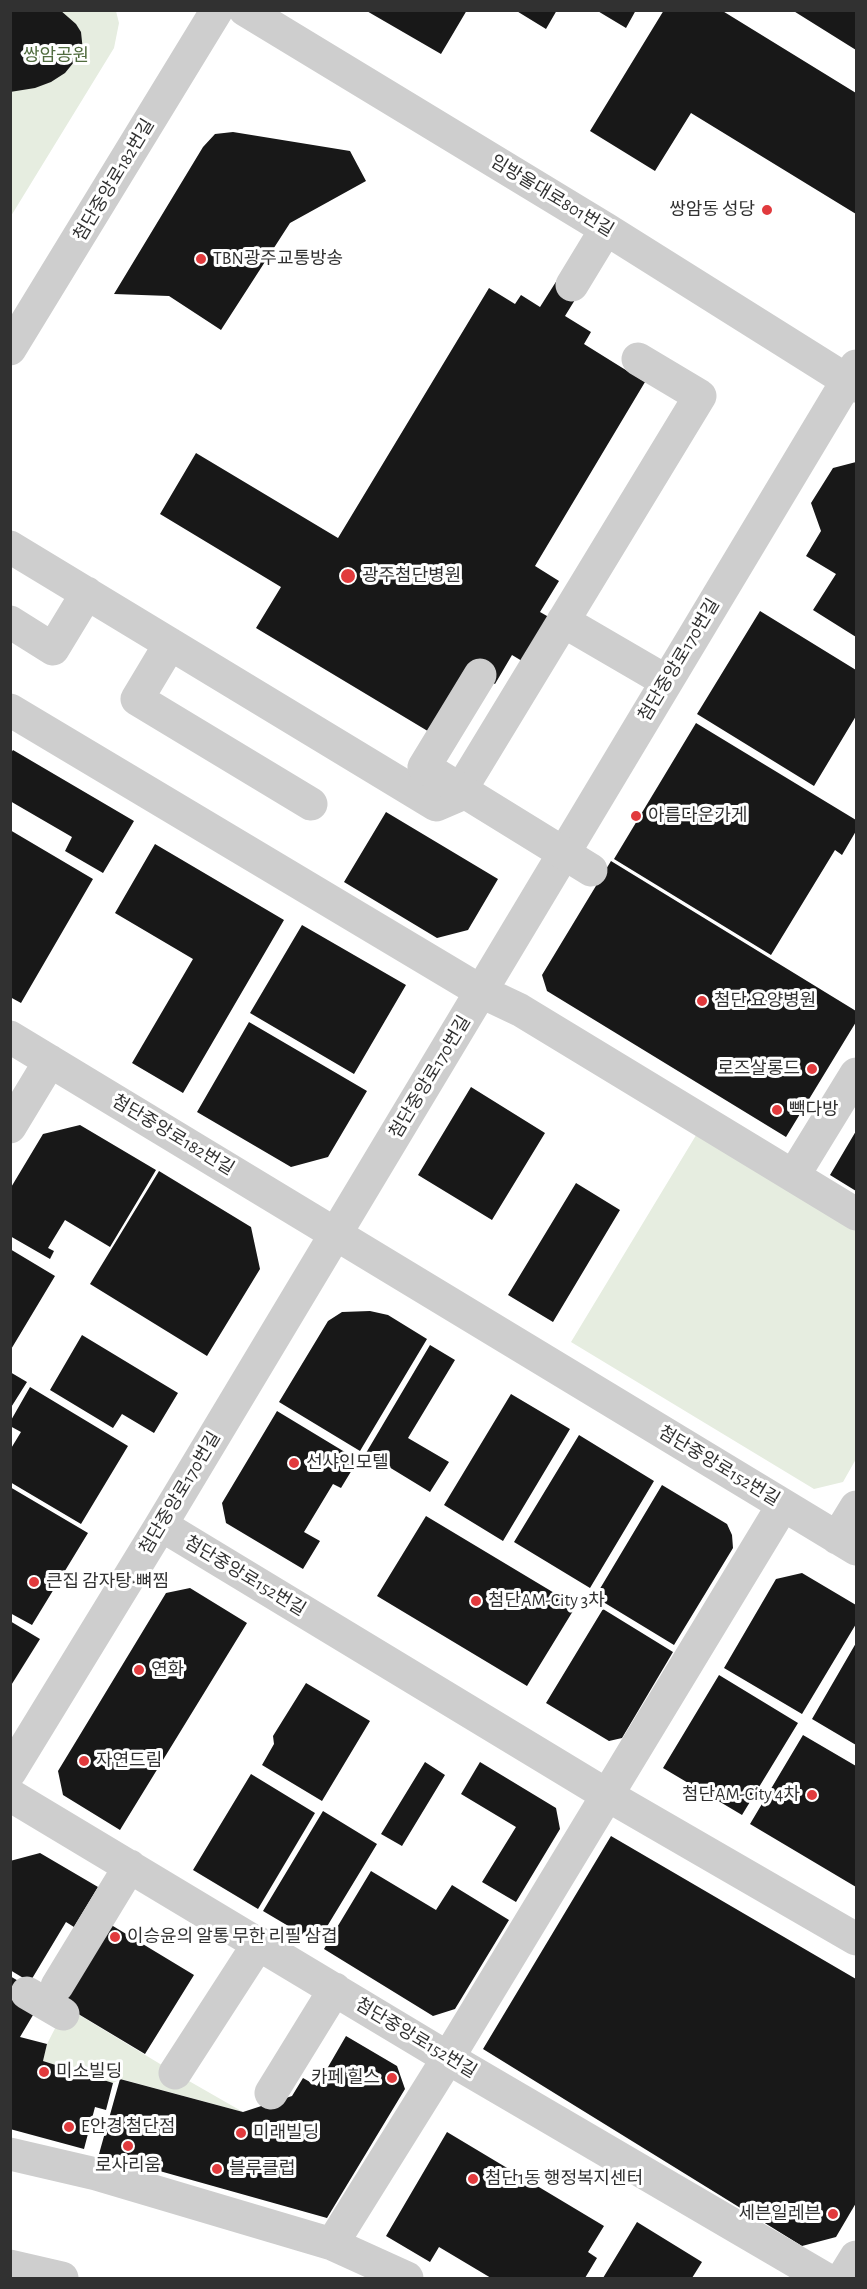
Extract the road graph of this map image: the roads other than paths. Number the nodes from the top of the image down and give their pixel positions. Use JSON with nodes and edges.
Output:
{"nodes":[{"id":1,"x":217,"y":10,"type":"edge"},
{"id":2,"x":245,"y":10,"type":"edge"},
{"id":3,"x":606,"y":229,"type":"junction"},
{"id":4,"x":572,"y":285,"type":"dead end"},
{"id":5,"x":10,"y":349,"type":"edge"},
{"id":6,"x":638,"y":359,"type":"dead end"},
{"id":7,"x":854,"y":377,"type":"edge"},
{"id":8,"x":10,"y":547,"type":"edge"},
{"id":9,"x":87,"y":593,"type":"junction"},
{"id":10,"x":563,"y":621,"type":"junction"},
{"id":11,"x":10,"y":622,"type":"edge"},
{"id":12,"x":170,"y":644,"type":"junction"},
{"id":13,"x":480,"y":675,"type":"dead end"},
{"id":14,"x":666,"y":681,"type":"junction"},
{"id":15,"x":10,"y":710,"type":"edge"},
{"id":16,"x":311,"y":804,"type":"dead end"},
{"id":17,"x":596,"y":874,"type":"dead end"},
{"id":18,"x":482,"y":992,"type":"junction"},
{"id":19,"x":10,"y":1037,"type":"edge"},
{"id":20,"x":50,"y":1060,"type":"junction"},
{"id":21,"x":856,"y":1074,"type":"edge"},
{"id":22,"x":10,"y":1127,"type":"edge"},
{"id":23,"x":794,"y":1175,"type":"junction"},
{"id":24,"x":856,"y":1214,"type":"edge"},
{"id":25,"x":335,"y":1233,"type":"junction"},
{"id":26,"x":783,"y":1505,"type":"junction"},
{"id":27,"x":856,"y":1508,"type":"edge"},
{"id":28,"x":161,"y":1525,"type":"junction"},
{"id":29,"x":847,"y":1544,"type":"edge"},
{"id":30,"x":10,"y":1772,"type":"edge"},
{"id":31,"x":10,"y":1795,"type":"edge"},
{"id":32,"x":607,"y":1796,"type":"junction"},
{"id":33,"x":130,"y":1866,"type":"junction"},
{"id":34,"x":856,"y":1939,"type":"edge"},
{"id":35,"x":259,"y":1943,"type":"junction"},
{"id":36,"x":335,"y":1989,"type":"junction"},
{"id":37,"x":49,"y":1998,"type":"dead end"},
{"id":38,"x":448,"y":2058,"type":"junction"},
{"id":39,"x":175,"y":2073,"type":"dead end"},
{"id":40,"x":271,"y":2093,"type":"dead end"},
{"id":41,"x":10,"y":2154,"type":"edge"},
{"id":42,"x":332,"y":2244,"type":"junction"},
{"id":43,"x":856,"y":2257,"type":"edge"},
{"id":44,"x":10,"y":2266,"type":"edge"},
{"id":45,"x":62,"y":2278,"type":"edge"},
{"id":46,"x":407,"y":2278,"type":"edge"},
{"id":47,"x":824,"y":2278,"type":"edge"},
{"id":48,"x":843,"y":2278,"type":"edge"}],
"edges":[{"from":1,"to":5,"type":"street","name":"첨단중앙로182번길"},
{"from":2,"to":3,"type":"street","name":"임방울대로801번길"},
{"from":3,"to":4,"type":"street"},
{"from":3,"to":7,"type":"street","name":"임방울대로801번길"},
{"from":6,"to":10,"type":"street"},
{"from":7,"to":14,"type":"street","name":"첨단중앙로170번길"},
{"from":8,"to":9,"type":"street"},
{"from":9,"to":11,"type":"street"},
{"from":9,"to":12,"type":"street"},
{"from":10,"to":12,"type":"street"},
{"from":10,"to":14,"type":"street"},
{"from":12,"to":16,"type":"street"},
{"from":13,"to":17,"type":"street","bridge":true},
{"from":14,"to":18,"type":"street","name":"첨단중앙로170번길"},
{"from":15,"to":18,"type":"street"},
{"from":18,"to":23,"type":"street"},
{"from":18,"to":25,"type":"street","name":"첨단중앙로170번길"},
{"from":19,"to":20,"type":"street","name":"첨단중앙로182번길"},
{"from":20,"to":22,"type":"street"},
{"from":20,"to":25,"type":"street","name":"첨단중앙로182번길"},
{"from":21,"to":23,"type":"street"},
{"from":23,"to":24,"type":"street"},
{"from":25,"to":26,"type":"street","name":"첨단중앙로152번길"},
{"from":25,"to":28,"type":"street","name":"첨단중앙로170번길"},
{"from":26,"to":29,"type":"street","name":"첨단중앙로152번길"},
{"from":26,"to":32,"type":"street"},
{"from":27,"to":29,"type":"street"},
{"from":28,"to":30,"type":"street","name":"첨단중앙로170번길"},
{"from":28,"to":32,"type":"street","name":"첨단중앙로152번길"},
{"from":31,"to":33,"type":"street","name":"첨단중앙로152번길"},
{"from":32,"to":34,"type":"street","name":"첨단중앙로152번길"},
{"from":32,"to":38,"type":"street"},
{"from":33,"to":35,"type":"street","name":"첨단중앙로152번길"},
{"from":33,"to":37,"type":"street"},
{"from":35,"to":36,"type":"street","name":"첨단중앙로152번길"},
{"from":35,"to":39,"type":"street"},
{"from":36,"to":38,"type":"street","name":"첨단중앙로152번길"},
{"from":36,"to":40,"type":"street"},
{"from":38,"to":42,"type":"street"},
{"from":38,"to":47,"type":"street","name":"첨단중앙로152번길"},
{"from":41,"to":42,"type":"street"},
{"from":42,"to":46,"type":"street"},
{"from":43,"to":48,"type":"street"},
{"from":44,"to":45,"type":"street"}]}
